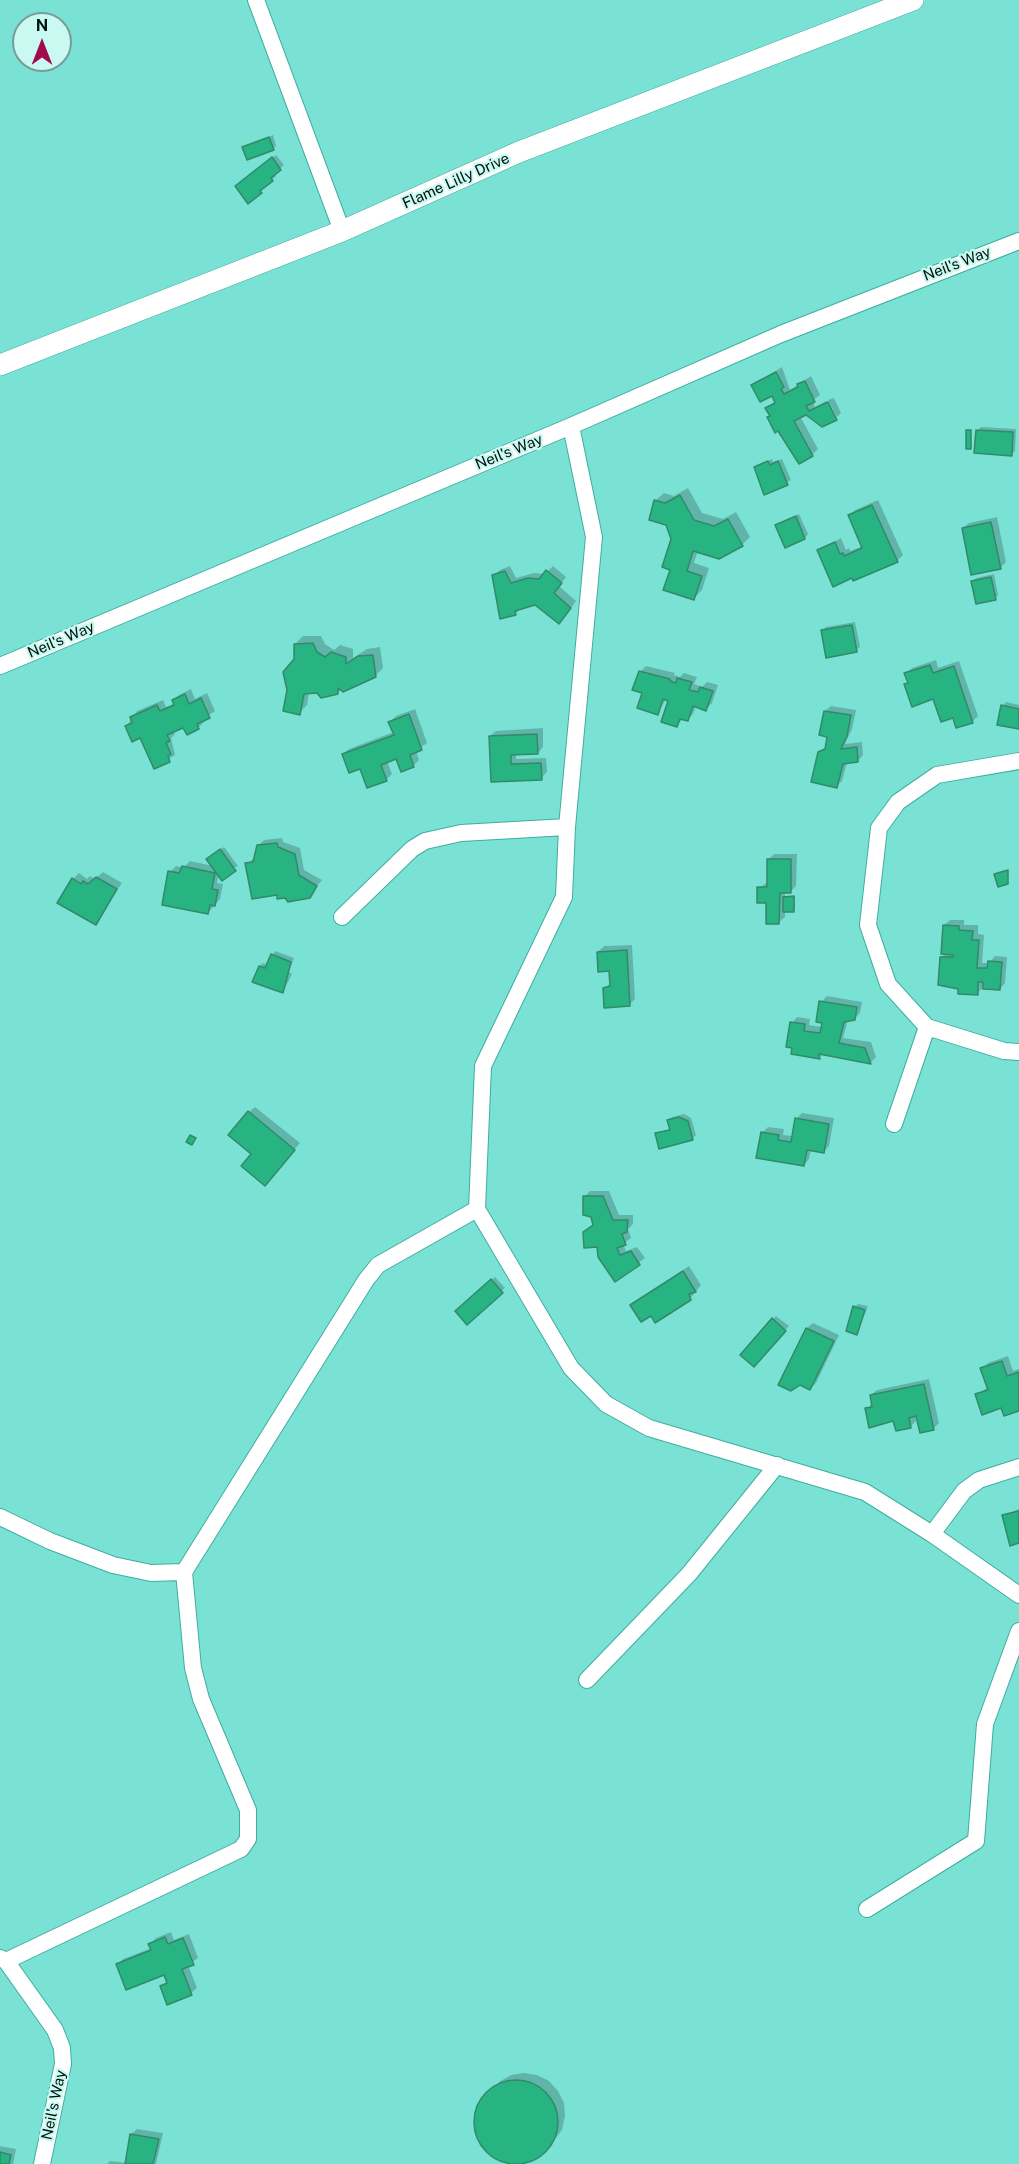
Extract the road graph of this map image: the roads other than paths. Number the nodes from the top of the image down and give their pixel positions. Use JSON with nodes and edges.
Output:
{"nodes":[{"id":1,"x":256,"y":0,"type":"edge"},
{"id":2,"x":913,"y":0,"type":"edge"},
{"id":3,"x":342,"y":231,"type":"junction"},
{"id":4,"x":1019,"y":241,"type":"edge"},
{"id":5,"x":0,"y":365,"type":"edge"},
{"id":6,"x":571,"y":426,"type":"junction"},
{"id":7,"x":0,"y":666,"type":"edge"},
{"id":8,"x":1019,"y":761,"type":"edge"},
{"id":9,"x":567,"y":827,"type":"junction"},
{"id":10,"x":342,"y":917,"type":"dead end"},
{"id":11,"x":927,"y":1027,"type":"junction"},
{"id":12,"x":1019,"y":1053,"type":"edge"},
{"id":13,"x":894,"y":1124,"type":"dead end"},
{"id":14,"x":477,"y":1209,"type":"junction"},
{"id":15,"x":777,"y":1465,"type":"junction"},
{"id":16,"x":1019,"y":1467,"type":"edge"},
{"id":17,"x":0,"y":1516,"type":"edge"},
{"id":18,"x":932,"y":1534,"type":"junction"},
{"id":19,"x":184,"y":1572,"type":"junction"},
{"id":20,"x":1019,"y":1595,"type":"edge"},
{"id":21,"x":1019,"y":1631,"type":"edge"},
{"id":22,"x":587,"y":1680,"type":"dead end"},
{"id":23,"x":867,"y":1909,"type":"dead end"},
{"id":24,"x":3,"y":1960,"type":"edge"},
{"id":25,"x":42,"y":2164,"type":"edge"}],
"edges":[{"from":1,"to":3,"type":"street"},
{"from":2,"to":3,"type":"street","name":"Flame Lilly Drive"},
{"from":3,"to":5,"type":"street","name":"Flame Lilly Drive"},
{"from":4,"to":6,"type":"street","name":"Neil's Way"},
{"from":6,"to":7,"type":"street","name":"Neil's Way"},
{"from":6,"to":9,"type":"street"},
{"from":8,"to":11,"type":"street"},
{"from":9,"to":10,"type":"street"},
{"from":9,"to":14,"type":"street"},
{"from":11,"to":12,"type":"street"},
{"from":11,"to":13,"type":"street"},
{"from":14,"to":15,"type":"street"},
{"from":14,"to":19,"type":"street"},
{"from":15,"to":18,"type":"street"},
{"from":15,"to":22,"type":"street"},
{"from":16,"to":18,"type":"street"},
{"from":17,"to":19,"type":"street"},
{"from":18,"to":20,"type":"street"},
{"from":19,"to":24,"type":"street"},
{"from":21,"to":23,"type":"street"},
{"from":24,"to":25,"type":"street","name":"Neil's Way"}]}
